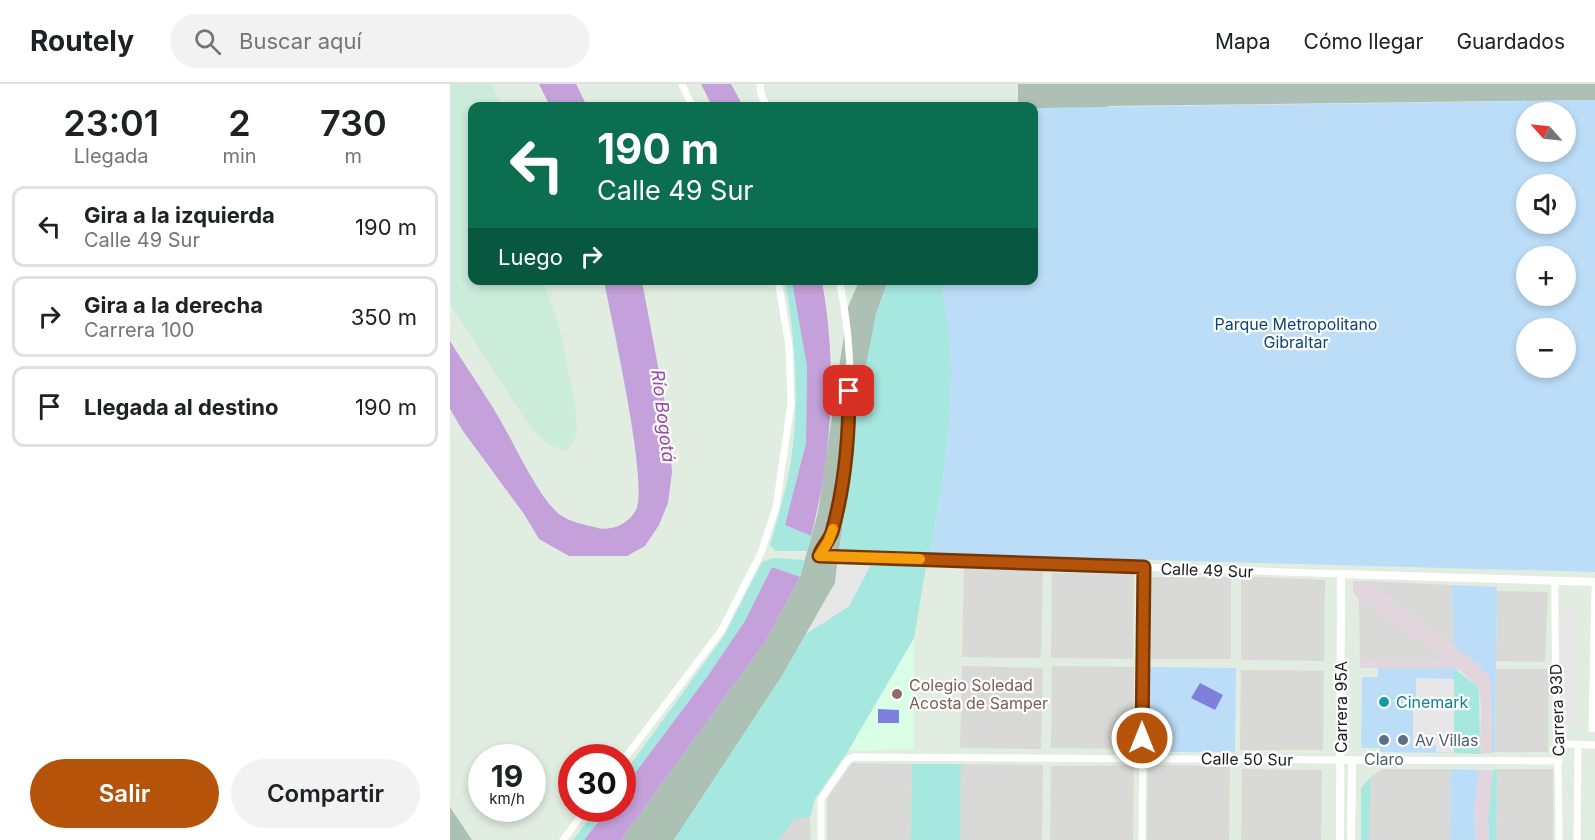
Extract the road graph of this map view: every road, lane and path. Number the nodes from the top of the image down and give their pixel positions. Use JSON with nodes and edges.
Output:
{"nodes":[{"id":1,"x":682,"y":84,"type":"edge"},
{"id":2,"x":761,"y":84,"type":"edge"},
{"id":3,"x":690,"y":102,"type":"edge"},
{"id":4,"x":765,"y":102,"type":"edge"},
{"id":5,"x":779,"y":285,"type":"edge"},
{"id":6,"x":840,"y":285,"type":"edge"},
{"id":7,"x":1144,"y":567,"type":"junction"},
{"id":8,"x":1341,"y":574,"type":"junction"},
{"id":9,"x":1555,"y":581,"type":"junction"},
{"id":10,"x":1595,"y":582,"type":"edge"},
{"id":11,"x":1595,"y":589,"type":"edge"},
{"id":12,"x":1594,"y":672,"type":"edge"},
{"id":13,"x":1592,"y":729,"type":"dead end"},
{"id":14,"x":636,"y":744,"type":"edge"},
{"id":15,"x":1566,"y":744,"type":"dead end"},
{"id":16,"x":1578,"y":745,"type":"junction"},
{"id":17,"x":1595,"y":745,"type":"edge"},
{"id":18,"x":1142,"y":758,"type":"junction"},
{"id":19,"x":1340,"y":760,"type":"junction"},
{"id":20,"x":1352,"y":760,"type":"junction"},
{"id":21,"x":1559,"y":761,"type":"junction"},
{"id":22,"x":576,"y":822,"type":"edge"},
{"id":23,"x":563,"y":840,"type":"edge"},
{"id":24,"x":821,"y":840,"type":"edge"},
{"id":25,"x":1142,"y":840,"type":"edge"},
{"id":26,"x":1340,"y":840,"type":"edge"},
{"id":27,"x":1351,"y":840,"type":"edge"},
{"id":28,"x":1559,"y":840,"type":"edge"},
{"id":29,"x":1577,"y":840,"type":"edge"}],
"edges":[{"from":1,"to":3,"type":"street"},
{"from":2,"to":4,"type":"street"},
{"from":5,"to":14,"type":"street"},
{"from":6,"to":7,"type":"street","name":"Calle 49 Sur"},
{"from":7,"to":8,"type":"street","name":"Calle 49 Sur"},
{"from":7,"to":18,"type":"street"},
{"from":8,"to":9,"type":"street","name":"Calle 49 Sur"},
{"from":8,"to":19,"type":"street","name":"Carrera 95A"},
{"from":9,"to":10,"type":"street","name":"Calle 49 Sur"},
{"from":9,"to":21,"type":"street","name":"Carrera 93D"},
{"from":11,"to":12,"type":"street"},
{"from":12,"to":13,"type":"street"},
{"from":15,"to":16,"type":"street"},
{"from":16,"to":17,"type":"street"},
{"from":16,"to":29,"type":"street"},
{"from":18,"to":19,"type":"street","name":"Calle 50 Sur"},
{"from":18,"to":24,"type":"street","name":"Calle 50 Sur"},
{"from":18,"to":25,"type":"street"},
{"from":19,"to":20,"type":"street","name":"Calle 50 Sur"},
{"from":19,"to":26,"type":"street","name":"Carrera 95A"},
{"from":20,"to":21,"type":"street","name":"Calle 50 Sur"},
{"from":20,"to":27,"type":"street","name":"Carrera 95A"},
{"from":21,"to":28,"type":"street","name":"Carrera 93D"},
{"from":22,"to":23,"type":"street"}]}
